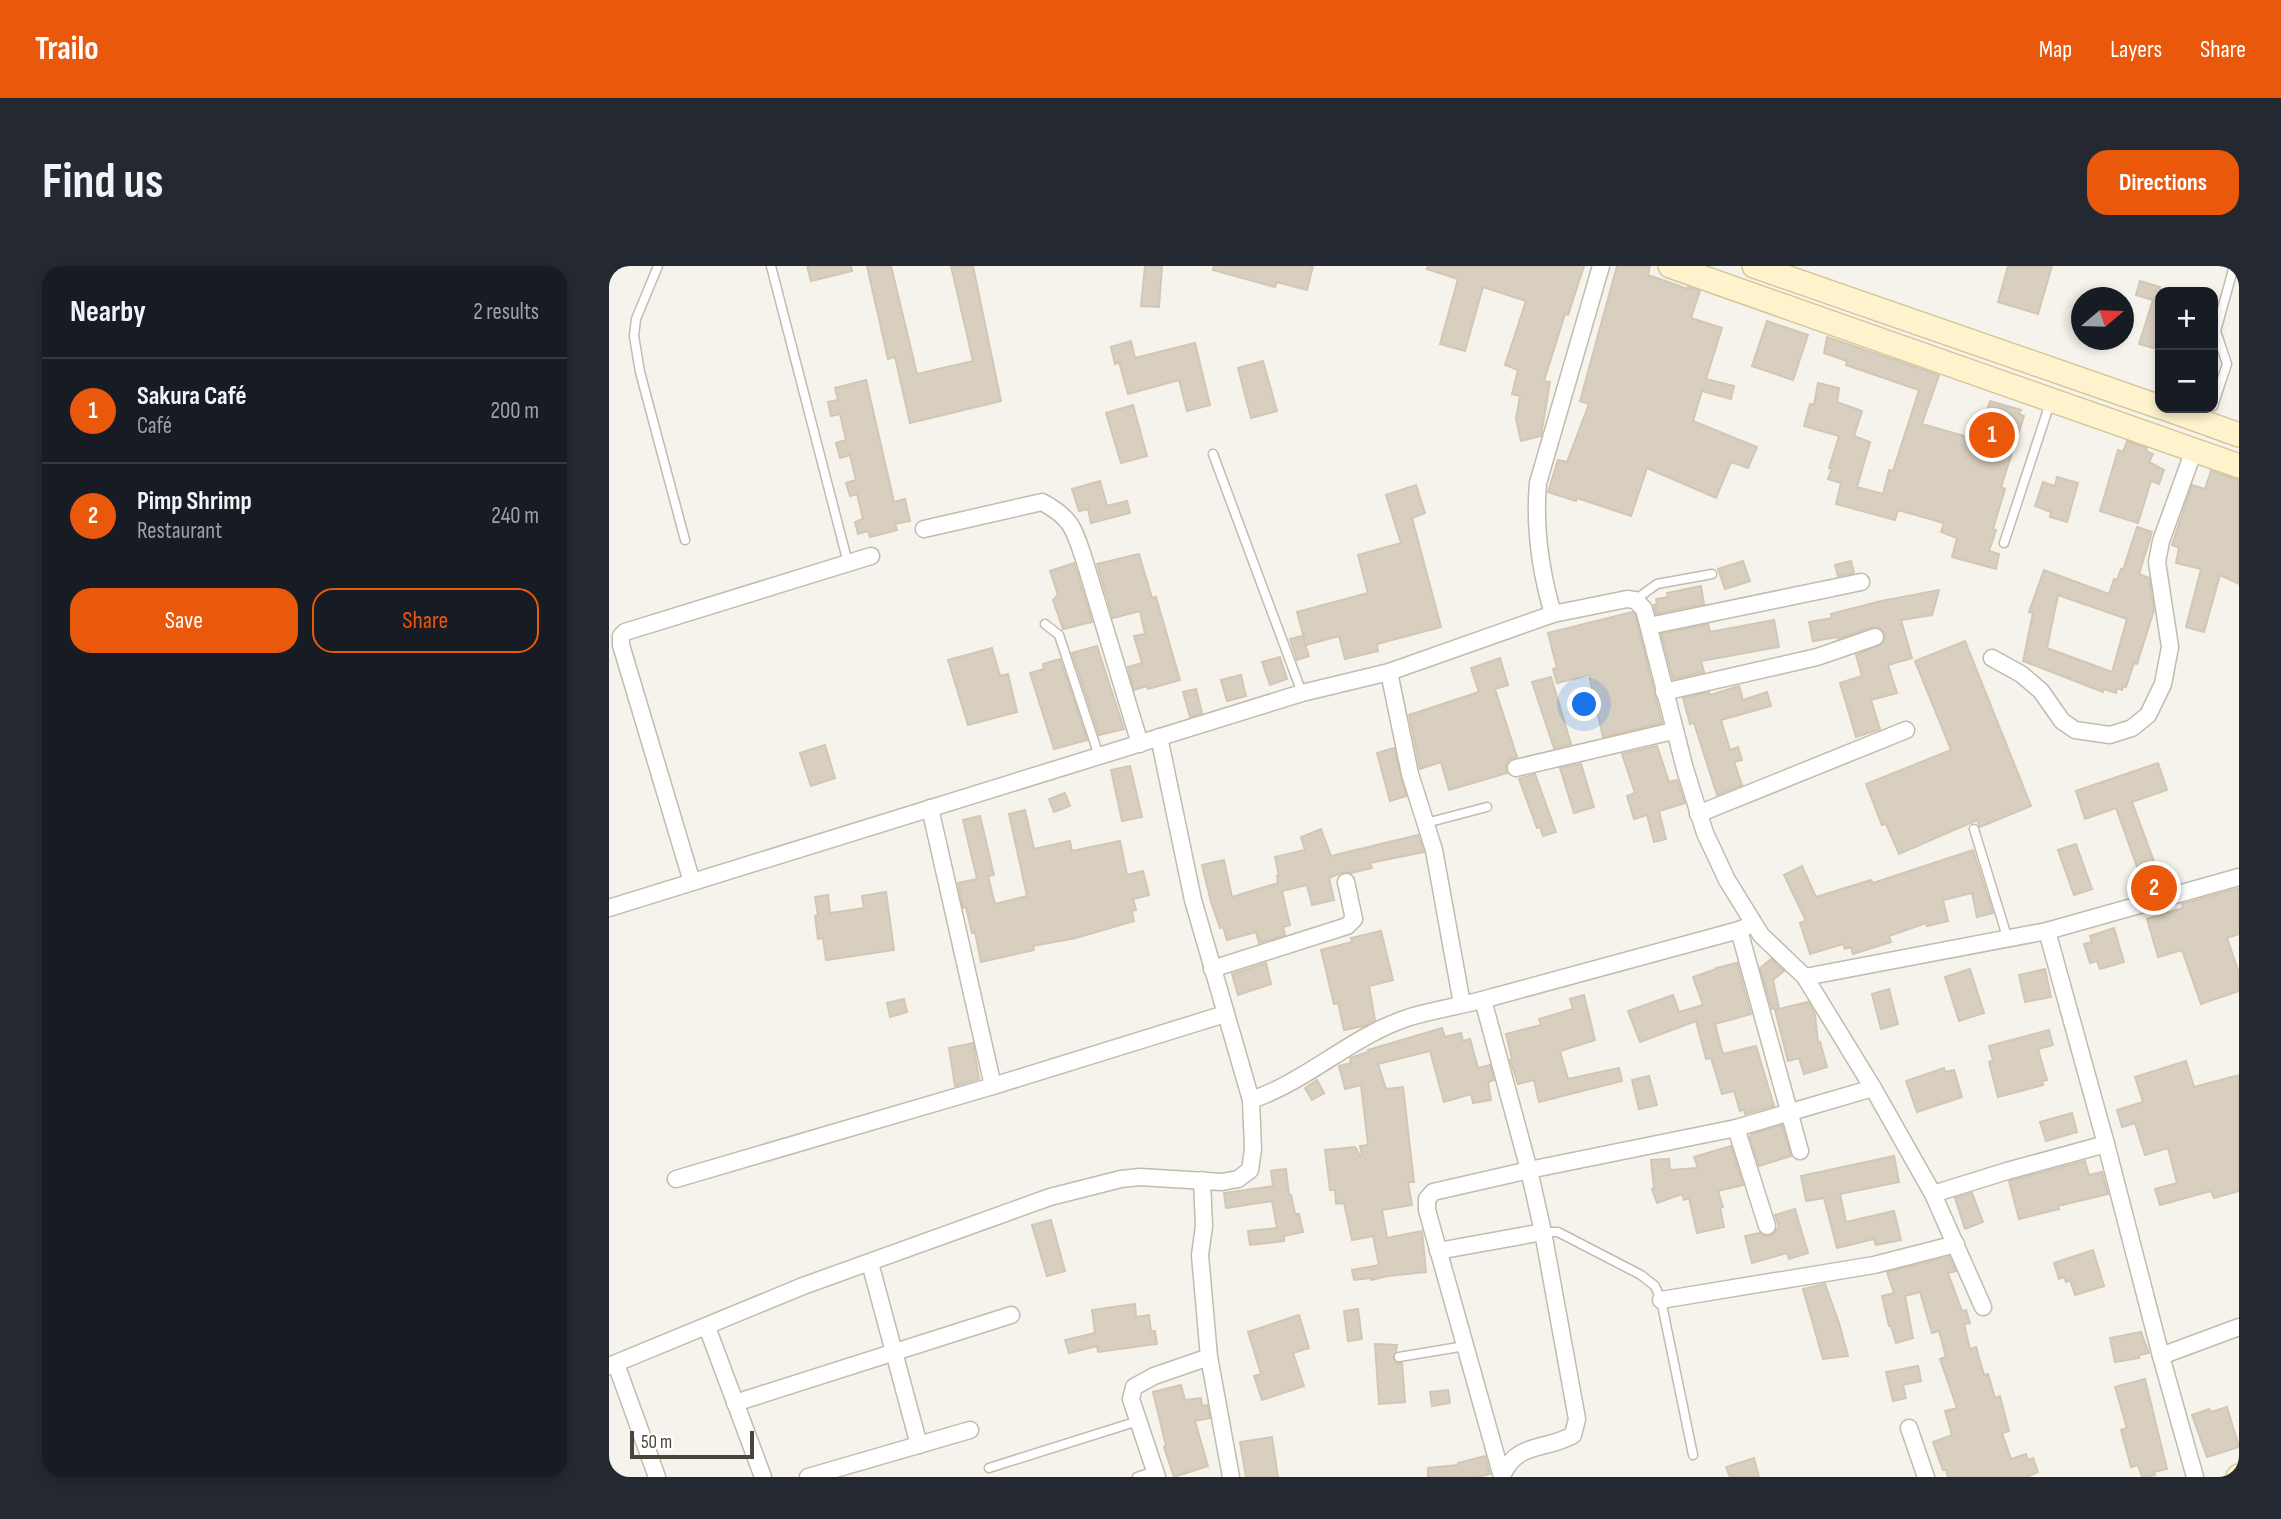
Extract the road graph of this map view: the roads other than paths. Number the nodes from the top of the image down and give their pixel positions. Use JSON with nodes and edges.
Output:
{"nodes":[{"id":1,"x":658,"y":266,"type":"edge"},
{"id":2,"x":771,"y":266,"type":"edge"},
{"id":3,"x":1601,"y":266,"type":"edge"},
{"id":4,"x":1670,"y":266,"type":"edge"},
{"id":5,"x":1754,"y":266,"type":"edge"},
{"id":6,"x":2234,"y":266,"type":"edge"},
{"id":7,"x":2218,"y":391,"type":"edge"},
{"id":8,"x":2052,"y":399,"type":"junction"},
{"id":9,"x":2155,"y":405,"type":"edge"},
{"id":10,"x":2212,"y":413,"type":"edge"},
{"id":11,"x":2239,"y":435,"type":"edge"},
{"id":12,"x":2194,"y":450,"type":"junction"},
{"id":13,"x":1213,"y":454,"type":"dead end"},
{"id":14,"x":2239,"y":466,"type":"edge"},
{"id":15,"x":924,"y":529,"type":"dead end"},
{"id":16,"x":685,"y":540,"type":"dead end"},
{"id":17,"x":2004,"y":543,"type":"dead end"},
{"id":18,"x":871,"y":556,"type":"dead end"},
{"id":19,"x":848,"y":563,"type":"junction"},
{"id":20,"x":1712,"y":574,"type":"dead end"},
{"id":21,"x":1861,"y":582,"type":"dead end"},
{"id":22,"x":1635,"y":600,"type":"junction"},
{"id":23,"x":1553,"y":614,"type":"junction"},
{"id":24,"x":1045,"y":624,"type":"dead end"},
{"id":25,"x":1649,"y":626,"type":"junction"},
{"id":26,"x":615,"y":636,"type":"edge"},
{"id":27,"x":1875,"y":637,"type":"dead end"},
{"id":28,"x":1992,"y":658,"type":"dead end"},
{"id":29,"x":1389,"y":672,"type":"junction"},
{"id":30,"x":1664,"y":692,"type":"junction"},
{"id":31,"x":1302,"y":693,"type":"junction"},
{"id":32,"x":1906,"y":730,"type":"dead end"},
{"id":33,"x":1674,"y":731,"type":"junction"},
{"id":34,"x":1159,"y":737,"type":"junction"},
{"id":35,"x":1140,"y":744,"type":"junction"},
{"id":36,"x":1099,"y":756,"type":"junction"},
{"id":37,"x":1516,"y":768,"type":"dead end"},
{"id":38,"x":1486,"y":807,"type":"dead end"},
{"id":39,"x":930,"y":808,"type":"junction"},
{"id":40,"x":1699,"y":814,"type":"junction"},
{"id":41,"x":1426,"y":823,"type":"junction"},
{"id":42,"x":1974,"y":829,"type":"dead end"},
{"id":43,"x":2239,"y":877,"type":"edge"},
{"id":44,"x":1346,"y":882,"type":"dead end"},
{"id":45,"x":692,"y":883,"type":"junction"},
{"id":46,"x":609,"y":908,"type":"edge"},
{"id":47,"x":1746,"y":928,"type":"junction"},
{"id":48,"x":2047,"y":931,"type":"junction"},
{"id":49,"x":2008,"y":940,"type":"junction"},
{"id":50,"x":1212,"y":969,"type":"junction"},
{"id":51,"x":1805,"y":977,"type":"junction"},
{"id":52,"x":1483,"y":1000,"type":"junction"},
{"id":53,"x":1462,"y":1004,"type":"junction"},
{"id":54,"x":1225,"y":1014,"type":"junction"},
{"id":55,"x":993,"y":1086,"type":"junction"},
{"id":56,"x":1873,"y":1088,"type":"junction"},
{"id":57,"x":1251,"y":1100,"type":"junction"},
{"id":58,"x":1790,"y":1114,"type":"junction"},
{"id":59,"x":1736,"y":1128,"type":"junction"},
{"id":60,"x":2106,"y":1144,"type":"junction"},
{"id":61,"x":1800,"y":1151,"type":"dead end"},
{"id":62,"x":1529,"y":1170,"type":"junction"},
{"id":63,"x":676,"y":1179,"type":"dead end"},
{"id":64,"x":1202,"y":1180,"type":"junction"},
{"id":65,"x":1933,"y":1194,"type":"junction"},
{"id":66,"x":1767,"y":1226,"type":"dead end"},
{"id":67,"x":1543,"y":1232,"type":"junction"},
{"id":68,"x":1956,"y":1244,"type":"junction"},
{"id":69,"x":1438,"y":1251,"type":"junction"},
{"id":70,"x":870,"y":1263,"type":"junction"},
{"id":71,"x":1661,"y":1300,"type":"junction"},
{"id":72,"x":1983,"y":1307,"type":"dead end"},
{"id":73,"x":1011,"y":1315,"type":"dead end"},
{"id":74,"x":707,"y":1327,"type":"junction"},
{"id":75,"x":2239,"y":1328,"type":"edge"},
{"id":76,"x":1465,"y":1346,"type":"junction"},
{"id":77,"x":893,"y":1353,"type":"junction"},
{"id":78,"x":2161,"y":1356,"type":"junction"},
{"id":79,"x":1209,"y":1357,"type":"junction"},
{"id":80,"x":1399,"y":1357,"type":"dead end"},
{"id":81,"x":613,"y":1365,"type":"edge"},
{"id":82,"x":735,"y":1403,"type":"junction"},
{"id":83,"x":1138,"y":1421,"type":"junction"},
{"id":84,"x":1909,"y":1428,"type":"dead end"},
{"id":85,"x":970,"y":1430,"type":"dead end"},
{"id":86,"x":919,"y":1445,"type":"junction"},
{"id":87,"x":1693,"y":1455,"type":"dead end"},
{"id":88,"x":989,"y":1468,"type":"dead end"},
{"id":89,"x":1156,"y":1474,"type":"edge"},
{"id":90,"x":657,"y":1477,"type":"edge"},
{"id":91,"x":762,"y":1477,"type":"edge"},
{"id":92,"x":808,"y":1477,"type":"edge"},
{"id":93,"x":1137,"y":1477,"type":"edge"},
{"id":94,"x":1231,"y":1477,"type":"edge"},
{"id":95,"x":1502,"y":1477,"type":"edge"},
{"id":96,"x":1926,"y":1477,"type":"edge"},
{"id":97,"x":2195,"y":1477,"type":"edge"}],
"edges":[{"from":1,"to":16,"type":"lane"},
{"from":2,"to":19,"type":"lane"},
{"from":3,"to":23,"type":"street"},
{"from":4,"to":8,"type":"main road"},
{"from":5,"to":9,"type":"main road"},
{"from":6,"to":7,"type":"lane"},
{"from":8,"to":12,"type":"main road"},
{"from":8,"to":17,"type":"lane"},
{"from":10,"to":11,"type":"main road"},
{"from":12,"to":14,"type":"main road"},
{"from":12,"to":28,"type":"street"},
{"from":13,"to":31,"type":"lane"},
{"from":15,"to":35,"type":"street"},
{"from":18,"to":19,"type":"street"},
{"from":19,"to":26,"type":"street"},
{"from":20,"to":22,"type":"lane"},
{"from":21,"to":25,"type":"street"},
{"from":22,"to":23,"type":"street"},
{"from":22,"to":25,"type":"street"},
{"from":23,"to":29,"type":"street"},
{"from":24,"to":36,"type":"lane"},
{"from":25,"to":30,"type":"street"},
{"from":26,"to":45,"type":"street"},
{"from":27,"to":30,"type":"street"},
{"from":29,"to":31,"type":"street"},
{"from":29,"to":41,"type":"street"},
{"from":30,"to":33,"type":"street"},
{"from":31,"to":34,"type":"street"},
{"from":32,"to":40,"type":"street"},
{"from":33,"to":37,"type":"street"},
{"from":33,"to":40,"type":"street"},
{"from":34,"to":35,"type":"street"},
{"from":34,"to":50,"type":"street"},
{"from":35,"to":36,"type":"street"},
{"from":36,"to":39,"type":"street"},
{"from":38,"to":41,"type":"lane"},
{"from":39,"to":45,"type":"street"},
{"from":39,"to":55,"type":"street"},
{"from":40,"to":47,"type":"street"},
{"from":41,"to":53,"type":"street"},
{"from":42,"to":49,"type":"lane"},
{"from":43,"to":48,"type":"street"},
{"from":44,"to":50,"type":"street"},
{"from":45,"to":46,"type":"street"},
{"from":47,"to":51,"type":"street"},
{"from":47,"to":52,"type":"street"},
{"from":47,"to":58,"type":"street"},
{"from":48,"to":49,"type":"street"},
{"from":48,"to":60,"type":"street"},
{"from":49,"to":51,"type":"street"},
{"from":50,"to":54,"type":"street"},
{"from":51,"to":56,"type":"street"},
{"from":52,"to":53,"type":"street"},
{"from":52,"to":62,"type":"street"},
{"from":53,"to":57,"type":"street"},
{"from":54,"to":55,"type":"street"},
{"from":54,"to":57,"type":"street"},
{"from":55,"to":63,"type":"street"},
{"from":56,"to":58,"type":"street"},
{"from":56,"to":65,"type":"street"},
{"from":57,"to":64,"type":"street"},
{"from":58,"to":59,"type":"street"},
{"from":58,"to":61,"type":"street"},
{"from":59,"to":62,"type":"street"},
{"from":59,"to":66,"type":"street"},
{"from":60,"to":65,"type":"street"},
{"from":60,"to":78,"type":"street"},
{"from":62,"to":67,"type":"street"},
{"from":62,"to":69,"type":"street"},
{"from":64,"to":70,"type":"street"},
{"from":64,"to":79,"type":"street"},
{"from":65,"to":68,"type":"street"},
{"from":67,"to":69,"type":"street"},
{"from":67,"to":71,"type":"lane"},
{"from":67,"to":95,"type":"street"},
{"from":68,"to":71,"type":"street"},
{"from":68,"to":72,"type":"street"},
{"from":69,"to":76,"type":"street"},
{"from":70,"to":74,"type":"street"},
{"from":70,"to":77,"type":"street"},
{"from":71,"to":87,"type":"lane"},
{"from":73,"to":77,"type":"street"},
{"from":74,"to":81,"type":"street"},
{"from":74,"to":82,"type":"street"},
{"from":75,"to":78,"type":"street"},
{"from":76,"to":80,"type":"lane"},
{"from":76,"to":95,"type":"street"},
{"from":77,"to":82,"type":"street"},
{"from":77,"to":86,"type":"street"},
{"from":78,"to":97,"type":"street"},
{"from":79,"to":83,"type":"street"},
{"from":79,"to":94,"type":"street"},
{"from":81,"to":90,"type":"street"},
{"from":82,"to":91,"type":"street"},
{"from":83,"to":88,"type":"lane"},
{"from":83,"to":89,"type":"street"},
{"from":84,"to":96,"type":"street"},
{"from":85,"to":86,"type":"street"},
{"from":86,"to":92,"type":"street"},
{"from":89,"to":93,"type":"lane"}]}
